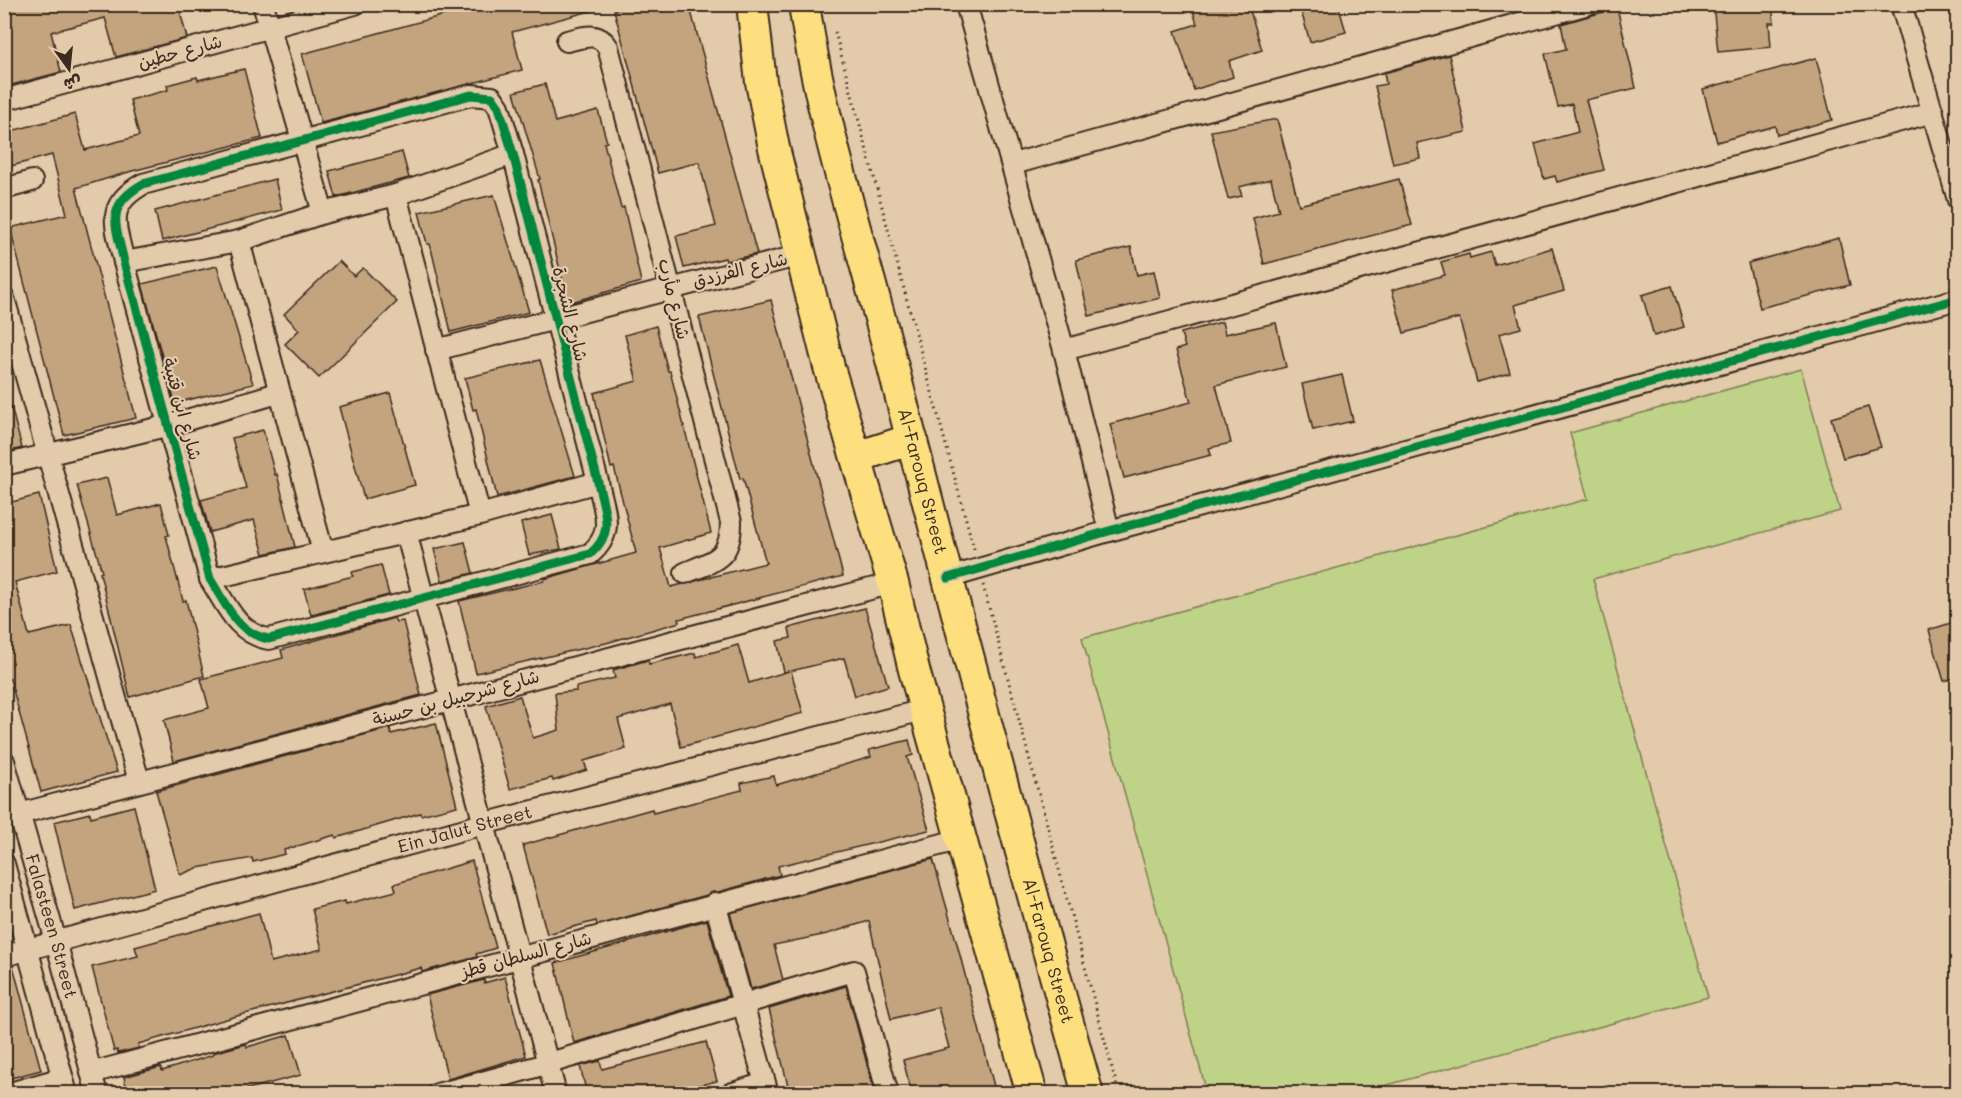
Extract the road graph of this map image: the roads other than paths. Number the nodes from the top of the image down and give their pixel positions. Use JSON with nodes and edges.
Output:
{"nodes":[{"id":1,"x":263,"y":4,"type":"edge"},
{"id":2,"x":355,"y":4,"type":"edge"},
{"id":3,"x":752,"y":4,"type":"edge"},
{"id":4,"x":804,"y":4,"type":"edge"},
{"id":5,"x":966,"y":4,"type":"edge"},
{"id":6,"x":1588,"y":4,"type":"edge"},
{"id":7,"x":1901,"y":4,"type":"edge"},
{"id":8,"x":268,"y":28,"type":"junction"},
{"id":9,"x":567,"y":41,"type":"dead end"},
{"id":10,"x":4,"y":100,"type":"edge"},
{"id":11,"x":499,"y":107,"type":"joint"},
{"id":12,"x":1933,"y":112,"type":"junction"},
{"id":13,"x":303,"y":141,"type":"junction"},
{"id":14,"x":513,"y":154,"type":"junction"},
{"id":15,"x":1013,"y":164,"type":"junction"},
{"id":16,"x":32,"y":181,"type":"dead end"},
{"id":17,"x":4,"y":189,"type":"edge"},
{"id":18,"x":396,"y":195,"type":"junction"},
{"id":19,"x":1958,"y":200,"type":"edge"},
{"id":20,"x":323,"y":213,"type":"junction"},
{"id":21,"x":239,"y":241,"type":"junction"},
{"id":22,"x":801,"y":255,"type":"junction"},
{"id":23,"x":124,"y":262,"type":"junction"},
{"id":24,"x":672,"y":287,"type":"junction"},
{"id":25,"x":4,"y":298,"type":"edge"},
{"id":26,"x":1958,"y":299,"type":"edge"},
{"id":27,"x":554,"y":319,"type":"junction"},
{"id":28,"x":436,"y":350,"type":"junction"},
{"id":29,"x":1064,"y":350,"type":"junction"},
{"id":30,"x":279,"y":393,"type":"junction"},
{"id":31,"x":170,"y":425,"type":"junction"},
{"id":32,"x":912,"y":439,"type":"junction"},
{"id":33,"x":49,"y":454,"type":"junction"},
{"id":34,"x":857,"y":457,"type":"junction"},
{"id":35,"x":4,"y":465,"type":"edge"},
{"id":36,"x":598,"y":482,"type":"junction"},
{"id":37,"x":480,"y":515,"type":"junction"},
{"id":38,"x":607,"y":529,"type":"joint"},
{"id":39,"x":1109,"y":531,"type":"junction"},
{"id":40,"x":406,"y":532,"type":"junction"},
{"id":41,"x":323,"y":552,"type":"junction"},
{"id":42,"x":685,"y":573,"type":"dead end"},
{"id":43,"x":948,"y":578,"type":"junction"},
{"id":44,"x":210,"y":579,"type":"junction"},
{"id":45,"x":892,"y":583,"type":"junction"},
{"id":46,"x":424,"y":596,"type":"junction"},
{"id":47,"x":449,"y":699,"type":"junction"},
{"id":48,"x":927,"y":709,"type":"junction"},
{"id":49,"x":4,"y":761,"type":"edge"},
{"id":50,"x":139,"y":781,"type":"junction"},
{"id":51,"x":19,"y":814,"type":"junction"},
{"id":52,"x":483,"y":824,"type":"junction"},
{"id":53,"x":961,"y":839,"type":"junction"},
{"id":54,"x":4,"y":864,"type":"edge"},
{"id":55,"x":715,"y":903,"type":"junction"},
{"id":56,"x":56,"y":940,"type":"junction"},
{"id":57,"x":29,"y":949,"type":"junction"},
{"id":58,"x":4,"y":956,"type":"edge"},
{"id":59,"x":519,"y":957,"type":"junction"},
{"id":60,"x":744,"y":1003,"type":"junction"},
{"id":61,"x":549,"y":1065,"type":"junction"},
{"id":62,"x":91,"y":1073,"type":"junction"},
{"id":63,"x":65,"y":1086,"type":"edge"},
{"id":64,"x":766,"y":1088,"type":"edge"},
{"id":65,"x":6,"y":1094,"type":"edge"},
{"id":66,"x":97,"y":1094,"type":"edge"},
{"id":67,"x":436,"y":1094,"type":"edge"},
{"id":68,"x":556,"y":1094,"type":"edge"},
{"id":69,"x":730,"y":1094,"type":"edge"},
{"id":70,"x":888,"y":1094,"type":"edge"},
{"id":71,"x":1032,"y":1094,"type":"edge"},
{"id":72,"x":1088,"y":1094,"type":"edge"}],
"edges":[{"from":1,"to":8,"type":"street"},
{"from":2,"to":8,"type":"street","name":"شارع حطين"},
{"from":3,"to":22,"type":"main road"},
{"from":4,"to":32,"type":"main road","name":"Al-Farouq Street"},
{"from":5,"to":15,"type":"street"},
{"from":6,"to":15,"type":"street"},
{"from":7,"to":12,"type":"street"},
{"from":8,"to":10,"type":"street","name":"شارع حطين"},
{"from":8,"to":13,"type":"street"},
{"from":9,"to":24,"type":"street","name":"شارع مأرب"},
{"from":11,"to":13,"type":"street","name":"شارع ابن قتيبة"},
{"from":11,"to":14,"type":"street","name":"شارع الشجرة"},
{"from":12,"to":19,"type":"street"},
{"from":12,"to":29,"type":"street"},
{"from":13,"to":20,"type":"street"},
{"from":13,"to":23,"type":"street","name":"شارع ابن قتيبة"},
{"from":14,"to":18,"type":"street"},
{"from":14,"to":27,"type":"street","name":"شارع الشجرة"},
{"from":15,"to":29,"type":"street"},
{"from":16,"to":17,"type":"street"},
{"from":18,"to":20,"type":"street"},
{"from":18,"to":28,"type":"street"},
{"from":20,"to":21,"type":"street"},
{"from":21,"to":23,"type":"street"},
{"from":21,"to":30,"type":"street"},
{"from":22,"to":24,"type":"street","name":"شارع الفرزدق"},
{"from":22,"to":34,"type":"main road"},
{"from":23,"to":31,"type":"street","name":"شارع ابن قتيبة"},
{"from":24,"to":27,"type":"street","name":"شارع الفرزدق"},
{"from":24,"to":42,"type":"street","name":"شارع مأرب"},
{"from":25,"to":33,"type":"street"},
{"from":26,"to":39,"type":"street"},
{"from":27,"to":28,"type":"street","name":"شارع الفرزدق"},
{"from":27,"to":36,"type":"street","name":"شارع الشجرة"},
{"from":28,"to":37,"type":"street"},
{"from":29,"to":39,"type":"street"},
{"from":30,"to":31,"type":"street"},
{"from":30,"to":41,"type":"street"},
{"from":31,"to":33,"type":"street"},
{"from":31,"to":44,"type":"street","name":"شارع ابن قتيبة"},
{"from":32,"to":34,"type":"main road"},
{"from":32,"to":43,"type":"main road","name":"Al-Farouq Street"},
{"from":33,"to":35,"type":"street"},
{"from":33,"to":50,"type":"street"},
{"from":34,"to":45,"type":"main road"},
{"from":36,"to":37,"type":"street"},
{"from":36,"to":38,"type":"street","name":"شارع الشجرة"},
{"from":37,"to":40,"type":"street"},
{"from":38,"to":46,"type":"street","name":"شارع ابن قتيبة"},
{"from":39,"to":43,"type":"street"},
{"from":40,"to":41,"type":"street"},
{"from":40,"to":46,"type":"street"},
{"from":41,"to":44,"type":"street"},
{"from":43,"to":72,"type":"main road","name":"Al-Farouq Street"},
{"from":44,"to":46,"type":"street","name":"شارع ابن قتيبة"},
{"from":45,"to":47,"type":"street","name":"شارع شرحبيل بن حسنة"},
{"from":45,"to":48,"type":"main road"},
{"from":46,"to":47,"type":"street"},
{"from":47,"to":50,"type":"street","name":"شارع شرحبيل بن حسنة"},
{"from":47,"to":52,"type":"street"},
{"from":48,"to":52,"type":"street","name":"Ein Jalut Street"},
{"from":48,"to":53,"type":"main road"},
{"from":49,"to":51,"type":"street","name":"Falasteen Street"},
{"from":50,"to":51,"type":"street","name":"شارع شرحبيل بن حسنة"},
{"from":51,"to":56,"type":"street","name":"Falasteen Street"},
{"from":52,"to":56,"type":"street","name":"Ein Jalut Street"},
{"from":52,"to":59,"type":"street"},
{"from":53,"to":55,"type":"street","name":"شارع السلطان قطز"},
{"from":53,"to":71,"type":"main road"},
{"from":54,"to":57,"type":"street","name":"Falasteen Street"},
{"from":55,"to":59,"type":"street","name":"شارع السلطان قطز"},
{"from":55,"to":60,"type":"street"},
{"from":56,"to":57,"type":"street","name":"Ein Jalut Street"},
{"from":56,"to":62,"type":"street","name":"Falasteen Street"},
{"from":57,"to":58,"type":"street","name":"Ein Jalut Street"},
{"from":57,"to":63,"type":"street","name":"Falasteen Street"},
{"from":59,"to":61,"type":"street"},
{"from":59,"to":62,"type":"street","name":"شارع السلطان قطز"},
{"from":60,"to":61,"type":"street"},
{"from":60,"to":64,"type":"street"},
{"from":60,"to":70,"type":"street"},
{"from":61,"to":67,"type":"street"},
{"from":61,"to":68,"type":"street"},
{"from":62,"to":66,"type":"street","name":"Falasteen Street"},
{"from":63,"to":65,"type":"street"},
{"from":64,"to":69,"type":"street"}]}
